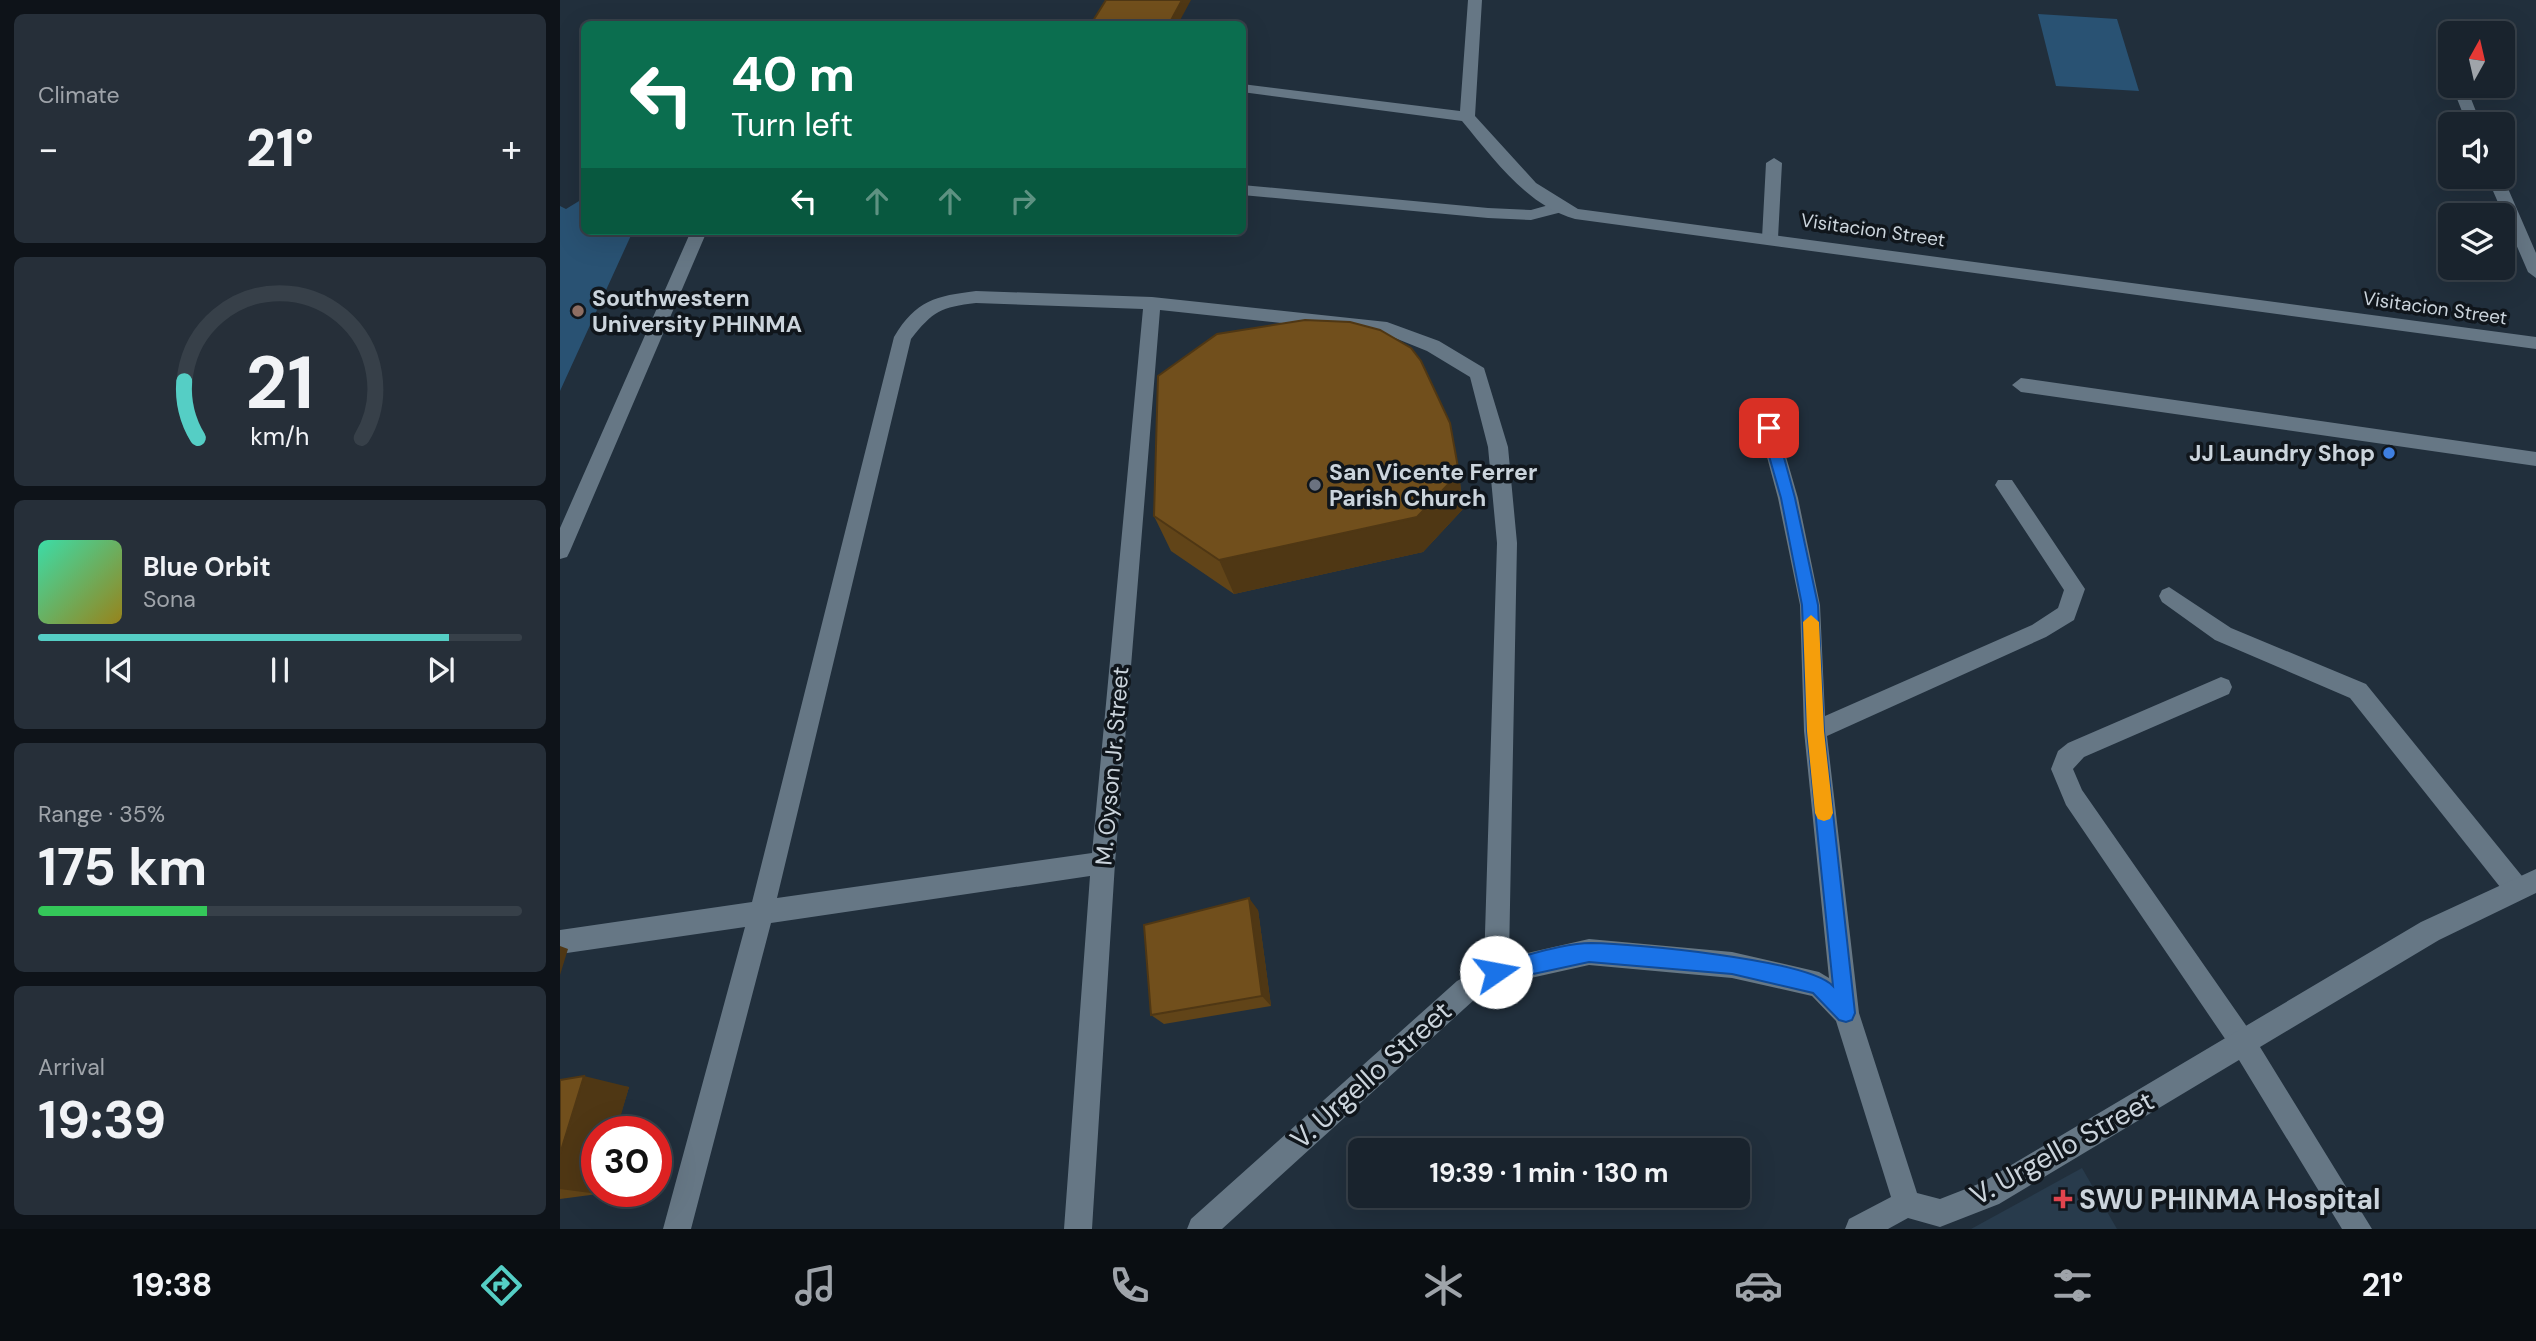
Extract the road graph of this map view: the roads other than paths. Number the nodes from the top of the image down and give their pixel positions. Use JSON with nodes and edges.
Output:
{"nodes":[{"id":1,"x":1475,"y":0,"type":"edge"},
{"id":2,"x":1246,"y":89,"type":"edge"},
{"id":3,"x":1467,"y":117,"type":"junction"},
{"id":4,"x":1774,"y":163,"type":"dead end"},
{"id":5,"x":2500,"y":189,"type":"edge"},
{"id":6,"x":1246,"y":190,"type":"edge"},
{"id":7,"x":1556,"y":208,"type":"junction"},
{"id":8,"x":697,"y":235,"type":"edge"},
{"id":9,"x":1770,"y":238,"type":"junction"},
{"id":10,"x":2536,"y":272,"type":"edge"},
{"id":11,"x":1152,"y":303,"type":"junction"},
{"id":12,"x":2536,"y":343,"type":"edge"},
{"id":13,"x":2021,"y":385,"type":"dead end"},
{"id":14,"x":1762,"y":405,"type":"dead end"},
{"id":15,"x":2536,"y":459,"type":"edge"},
{"id":16,"x":2005,"y":485,"type":"dead end"},
{"id":17,"x":560,"y":551,"type":"edge"},
{"id":18,"x":2169,"y":596,"type":"dead end"},
{"id":19,"x":2221,"y":687,"type":"dead end"},
{"id":20,"x":1815,"y":731,"type":"junction"},
{"id":21,"x":1103,"y":863,"type":"junction"},
{"id":22,"x":2527,"y":885,"type":"edge"},
{"id":23,"x":762,"y":910,"type":"junction"},
{"id":24,"x":560,"y":942,"type":"edge"},
{"id":25,"x":1496,"y":972,"type":"junction"},
{"id":26,"x":1846,"y":1013,"type":"junction"},
{"id":27,"x":2243,"y":1043,"type":"junction"},
{"id":28,"x":1907,"y":1204,"type":"junction"},
{"id":29,"x":677,"y":1229,"type":"edge"},
{"id":30,"x":1077,"y":1229,"type":"edge"},
{"id":31,"x":1201,"y":1229,"type":"edge"},
{"id":32,"x":1860,"y":1229,"type":"edge"},
{"id":33,"x":2358,"y":1229,"type":"edge"}],
"edges":[{"from":1,"to":3,"type":"street"},
{"from":2,"to":3,"type":"street"},
{"from":3,"to":7,"type":"street"},
{"from":4,"to":9,"type":"street"},
{"from":5,"to":10,"type":"street"},
{"from":6,"to":7,"type":"street"},
{"from":7,"to":9,"type":"street","name":"Visitacion Street"},
{"from":8,"to":17,"type":"street"},
{"from":9,"to":12,"type":"street","name":"Visitacion Street"},
{"from":11,"to":21,"type":"street","name":"M. Oyson Jr. Street"},
{"from":11,"to":23,"type":"street"},
{"from":11,"to":25,"type":"street"},
{"from":13,"to":15,"type":"street"},
{"from":14,"to":20,"type":"street"},
{"from":16,"to":20,"type":"street"},
{"from":18,"to":22,"type":"street"},
{"from":19,"to":27,"type":"street"},
{"from":20,"to":26,"type":"street"},
{"from":21,"to":23,"type":"street"},
{"from":21,"to":30,"type":"street","name":"M. Oyson Jr. Street"},
{"from":22,"to":27,"type":"street","name":"V. Urgello Street"},
{"from":23,"to":24,"type":"street"},
{"from":23,"to":29,"type":"street"},
{"from":25,"to":26,"type":"street","name":"V. Urgello Street"},
{"from":25,"to":31,"type":"street","name":"V. Urgello Street"},
{"from":26,"to":28,"type":"street","name":"V. Urgello Street"},
{"from":27,"to":28,"type":"street","name":"V. Urgello Street"},
{"from":27,"to":33,"type":"street"},
{"from":28,"to":32,"type":"street"}]}
